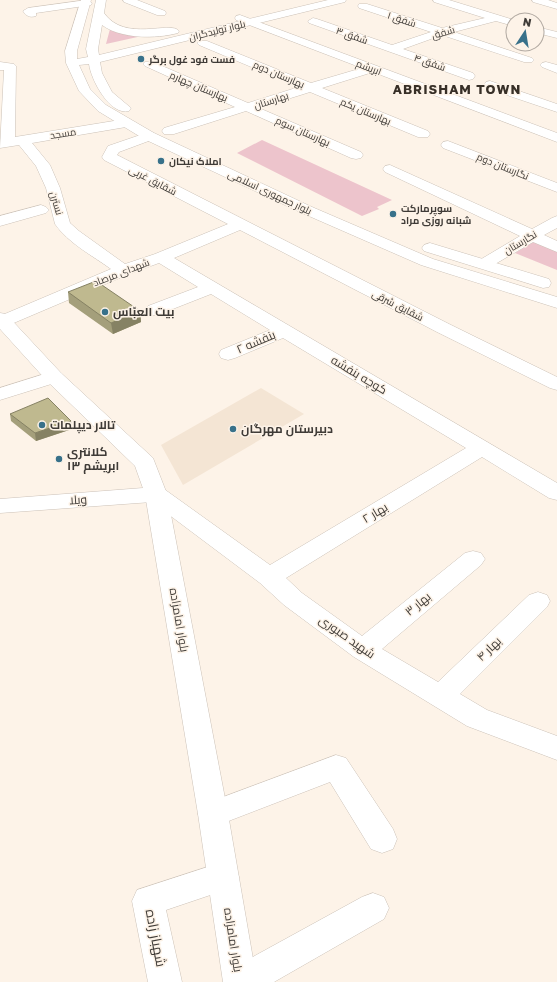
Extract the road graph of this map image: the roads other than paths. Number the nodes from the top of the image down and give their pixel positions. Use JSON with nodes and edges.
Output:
{"nodes":[{"id":1,"x":128,"y":0,"type":"edge"},
{"id":2,"x":315,"y":0,"type":"edge"},
{"id":3,"x":341,"y":0,"type":"edge"},
{"id":4,"x":438,"y":0,"type":"edge"},
{"id":5,"x":537,"y":0,"type":"edge"},
{"id":6,"x":86,"y":1,"type":"edge"},
{"id":7,"x":554,"y":3,"type":"edge"},
{"id":8,"x":363,"y":6,"type":"dead end"},
{"id":9,"x":100,"y":7,"type":"edge"},
{"id":10,"x":161,"y":13,"type":"dead end"},
{"id":11,"x":32,"y":14,"type":"dead end"},
{"id":12,"x":496,"y":18,"type":"junction"},
{"id":13,"x":244,"y":20,"type":"junction"},
{"id":14,"x":505,"y":20,"type":"edge"},
{"id":15,"x":313,"y":21,"type":"dead end"},
{"id":16,"x":181,"y":31,"type":"junction"},
{"id":17,"x":441,"y":32,"type":"junction"},
{"id":18,"x":545,"y":32,"type":"edge"},
{"id":19,"x":557,"y":35,"type":"edge"},
{"id":20,"x":204,"y":43,"type":"dead end"},
{"id":21,"x":391,"y":49,"type":"junction"},
{"id":22,"x":93,"y":55,"type":"junction"},
{"id":23,"x":71,"y":57,"type":"junction"},
{"id":24,"x":528,"y":60,"type":"dead end"},
{"id":25,"x":149,"y":64,"type":"dead end"},
{"id":26,"x":5,"y":66,"type":"edge"},
{"id":27,"x":374,"y":68,"type":"junction"},
{"id":28,"x":469,"y":76,"type":"dead end"},
{"id":29,"x":490,"y":84,"type":"dead end"},
{"id":30,"x":310,"y":88,"type":"junction"},
{"id":31,"x":249,"y":107,"type":"junction"},
{"id":32,"x":552,"y":116,"type":"edge"},
{"id":33,"x":126,"y":123,"type":"junction"},
{"id":34,"x":532,"y":128,"type":"junction"},
{"id":35,"x":169,"y":131,"type":"junction"},
{"id":36,"x":423,"y":134,"type":"dead end"},
{"id":37,"x":149,"y":136,"type":"junction"},
{"id":38,"x":557,"y":138,"type":"edge"},
{"id":39,"x":10,"y":142,"type":"edge"},
{"id":40,"x":448,"y":145,"type":"dead end"},
{"id":41,"x":356,"y":155,"type":"dead end"},
{"id":42,"x":390,"y":169,"type":"dead end"},
{"id":43,"x":557,"y":188,"type":"edge"},
{"id":44,"x":322,"y":204,"type":"junction"},
{"id":45,"x":40,"y":210,"type":"dead end"},
{"id":46,"x":307,"y":210,"type":"junction"},
{"id":47,"x":0,"y":220,"type":"edge"},
{"id":48,"x":557,"y":221,"type":"edge"},
{"id":49,"x":239,"y":225,"type":"junction"},
{"id":50,"x":531,"y":235,"type":"junction"},
{"id":51,"x":557,"y":246,"type":"edge"},
{"id":52,"x":161,"y":257,"type":"junction"},
{"id":53,"x":484,"y":264,"type":"junction"},
{"id":54,"x":123,"y":270,"type":"junction"},
{"id":55,"x":210,"y":288,"type":"junction"},
{"id":56,"x":556,"y":288,"type":"edge"},
{"id":57,"x":557,"y":303,"type":"edge"},
{"id":58,"x":154,"y":310,"type":"dead end"},
{"id":59,"x":2,"y":319,"type":"edge"},
{"id":60,"x":283,"y":331,"type":"junction"},
{"id":61,"x":228,"y":354,"type":"dead end"},
{"id":62,"x":54,"y":377,"type":"junction"},
{"id":63,"x":557,"y":384,"type":"edge"},
{"id":64,"x":0,"y":394,"type":"edge"},
{"id":65,"x":482,"y":448,"type":"junction"},
{"id":66,"x":557,"y":493,"type":"edge"},
{"id":67,"x":156,"y":494,"type":"junction"},
{"id":68,"x":0,"y":506,"type":"edge"},
{"id":69,"x":473,"y":559,"type":"dead end"},
{"id":70,"x":269,"y":577,"type":"junction"},
{"id":71,"x":538,"y":601,"type":"dead end"},
{"id":72,"x":363,"y":650,"type":"junction"},
{"id":73,"x":440,"y":697,"type":"junction"},
{"id":74,"x":557,"y":748,"type":"edge"},
{"id":75,"x":213,"y":814,"type":"junction"},
{"id":76,"x":382,"y":838,"type":"dead end"},
{"id":77,"x":223,"y":877,"type":"junction"},
{"id":78,"x":373,"y":908,"type":"dead end"},
{"id":79,"x":164,"y":982,"type":"edge"},
{"id":80,"x":240,"y":982,"type":"edge"}],
"edges":[{"from":1,"to":10,"type":"street"},
{"from":2,"to":13,"type":"street","name":"بلوار تولیدگران"},
{"from":3,"to":13,"type":"street","name":"بلوار تولیدگران"},
{"from":4,"to":12,"type":"street"},
{"from":5,"to":7,"type":"street"},
{"from":6,"to":11,"type":"street"},
{"from":6,"to":23,"type":"street"},
{"from":8,"to":17,"type":"street","name":"شفق ۱"},
{"from":9,"to":16,"type":"street"},
{"from":9,"to":22,"type":"street","name":"بلوار جمهوری اسلامی"},
{"from":12,"to":14,"type":"street"},
{"from":12,"to":17,"type":"street","name":"شفق"},
{"from":13,"to":16,"type":"street","name":"بلوار تولیدگران"},
{"from":13,"to":22,"type":"street","name":"بلوار تولیدگران"},
{"from":13,"to":27,"type":"street","name":"ابریشم"},
{"from":15,"to":21,"type":"street","name":"شفق ۳"},
{"from":16,"to":22,"type":"street","name":"بلوار تولیدگران"},
{"from":17,"to":21,"type":"street","name":"شفق"},
{"from":17,"to":24,"type":"street","name":"شفق ۱"},
{"from":18,"to":19,"type":"street"},
{"from":20,"to":30,"type":"street","name":"بهارستان دوم"},
{"from":21,"to":28,"type":"street","name":"شفق ۴"},
{"from":22,"to":23,"type":"street"},
{"from":22,"to":35,"type":"street","name":"بلوار جمهوری اسلامی"},
{"from":23,"to":33,"type":"street","name":"بلوار جمهوری اسلامی"},
{"from":25,"to":31,"type":"street","name":"بهارستان چهارم"},
{"from":26,"to":39,"type":"street"},
{"from":27,"to":30,"type":"street","name":"بهارستان"},
{"from":27,"to":34,"type":"street","name":"ابریشم"},
{"from":29,"to":32,"type":"street"},
{"from":30,"to":31,"type":"street","name":"بهارستان"},
{"from":30,"to":36,"type":"street","name":"بهارستان یکم"},
{"from":31,"to":35,"type":"street","name":"بهارستان"},
{"from":31,"to":41,"type":"street","name":"بهارستان سوم"},
{"from":32,"to":34,"type":"street"},
{"from":33,"to":37,"type":"street","name":"بلوار جمهوری اسلامی"},
{"from":33,"to":39,"type":"street","name":"مسجد"},
{"from":34,"to":38,"type":"street","name":"ابریشم"},
{"from":35,"to":44,"type":"street","name":"بلوار جمهوری اسلامی"},
{"from":37,"to":46,"type":"street","name":"بلوار جمهوری اسلامی"},
{"from":37,"to":49,"type":"street","name":"شقایق غربی"},
{"from":39,"to":54,"type":"street","name":"نسترن"},
{"from":40,"to":43,"type":"street","name":"نگارستان دوم"},
{"from":42,"to":50,"type":"street"},
{"from":44,"to":46,"type":"street"},
{"from":44,"to":53,"type":"street","name":"بلوار جمهوری اسلامی"},
{"from":45,"to":47,"type":"street"},
{"from":46,"to":57,"type":"street","name":"بلوار جمهوری اسلامی"},
{"from":48,"to":50,"type":"street","name":"نگارستان"},
{"from":49,"to":52,"type":"street","name":"شهدای مرصاد"},
{"from":49,"to":63,"type":"street","name":"شقایق شرقی"},
{"from":50,"to":51,"type":"street"},
{"from":50,"to":53,"type":"street","name":"نگارستان"},
{"from":52,"to":54,"type":"street","name":"شهدای مرصاد"},
{"from":52,"to":55,"type":"street","name":"کوچه بنفشه"},
{"from":53,"to":56,"type":"street","name":"بلوار جمهوری اسلامی"},
{"from":54,"to":59,"type":"street","name":"شهدای مرصاد"},
{"from":55,"to":58,"type":"street"},
{"from":55,"to":60,"type":"street","name":"کوچه بنفشه"},
{"from":59,"to":62,"type":"street","name":"بلوار امامزاده"},
{"from":60,"to":61,"type":"street","name":"بنفشه ۲"},
{"from":60,"to":65,"type":"street","name":"کوچه بنفشه"},
{"from":62,"to":64,"type":"street"},
{"from":62,"to":67,"type":"street","name":"بلوار امامزاده"},
{"from":65,"to":66,"type":"street","name":"کوچه بنفشه"},
{"from":65,"to":70,"type":"street","name":"بهار ۲"},
{"from":67,"to":68,"type":"street","name":"ویلا"},
{"from":67,"to":70,"type":"street","name":"شهید صبوری"},
{"from":67,"to":75,"type":"street","name":"بلوار امامزاده"},
{"from":69,"to":72,"type":"street","name":"بهار ۳"},
{"from":70,"to":72,"type":"street","name":"شهید صبوری"},
{"from":71,"to":73,"type":"street","name":"بهار ۴"},
{"from":72,"to":73,"type":"street","name":"شهید صبوری"},
{"from":73,"to":74,"type":"street","name":"شهید صبوری"},
{"from":75,"to":76,"type":"street"},
{"from":75,"to":77,"type":"street","name":"بلوار امامزاده"},
{"from":77,"to":79,"type":"street","name":"شهباز زاده"},
{"from":77,"to":80,"type":"street","name":"بلوار امامزاده"},
{"from":78,"to":80,"type":"street"}]}
